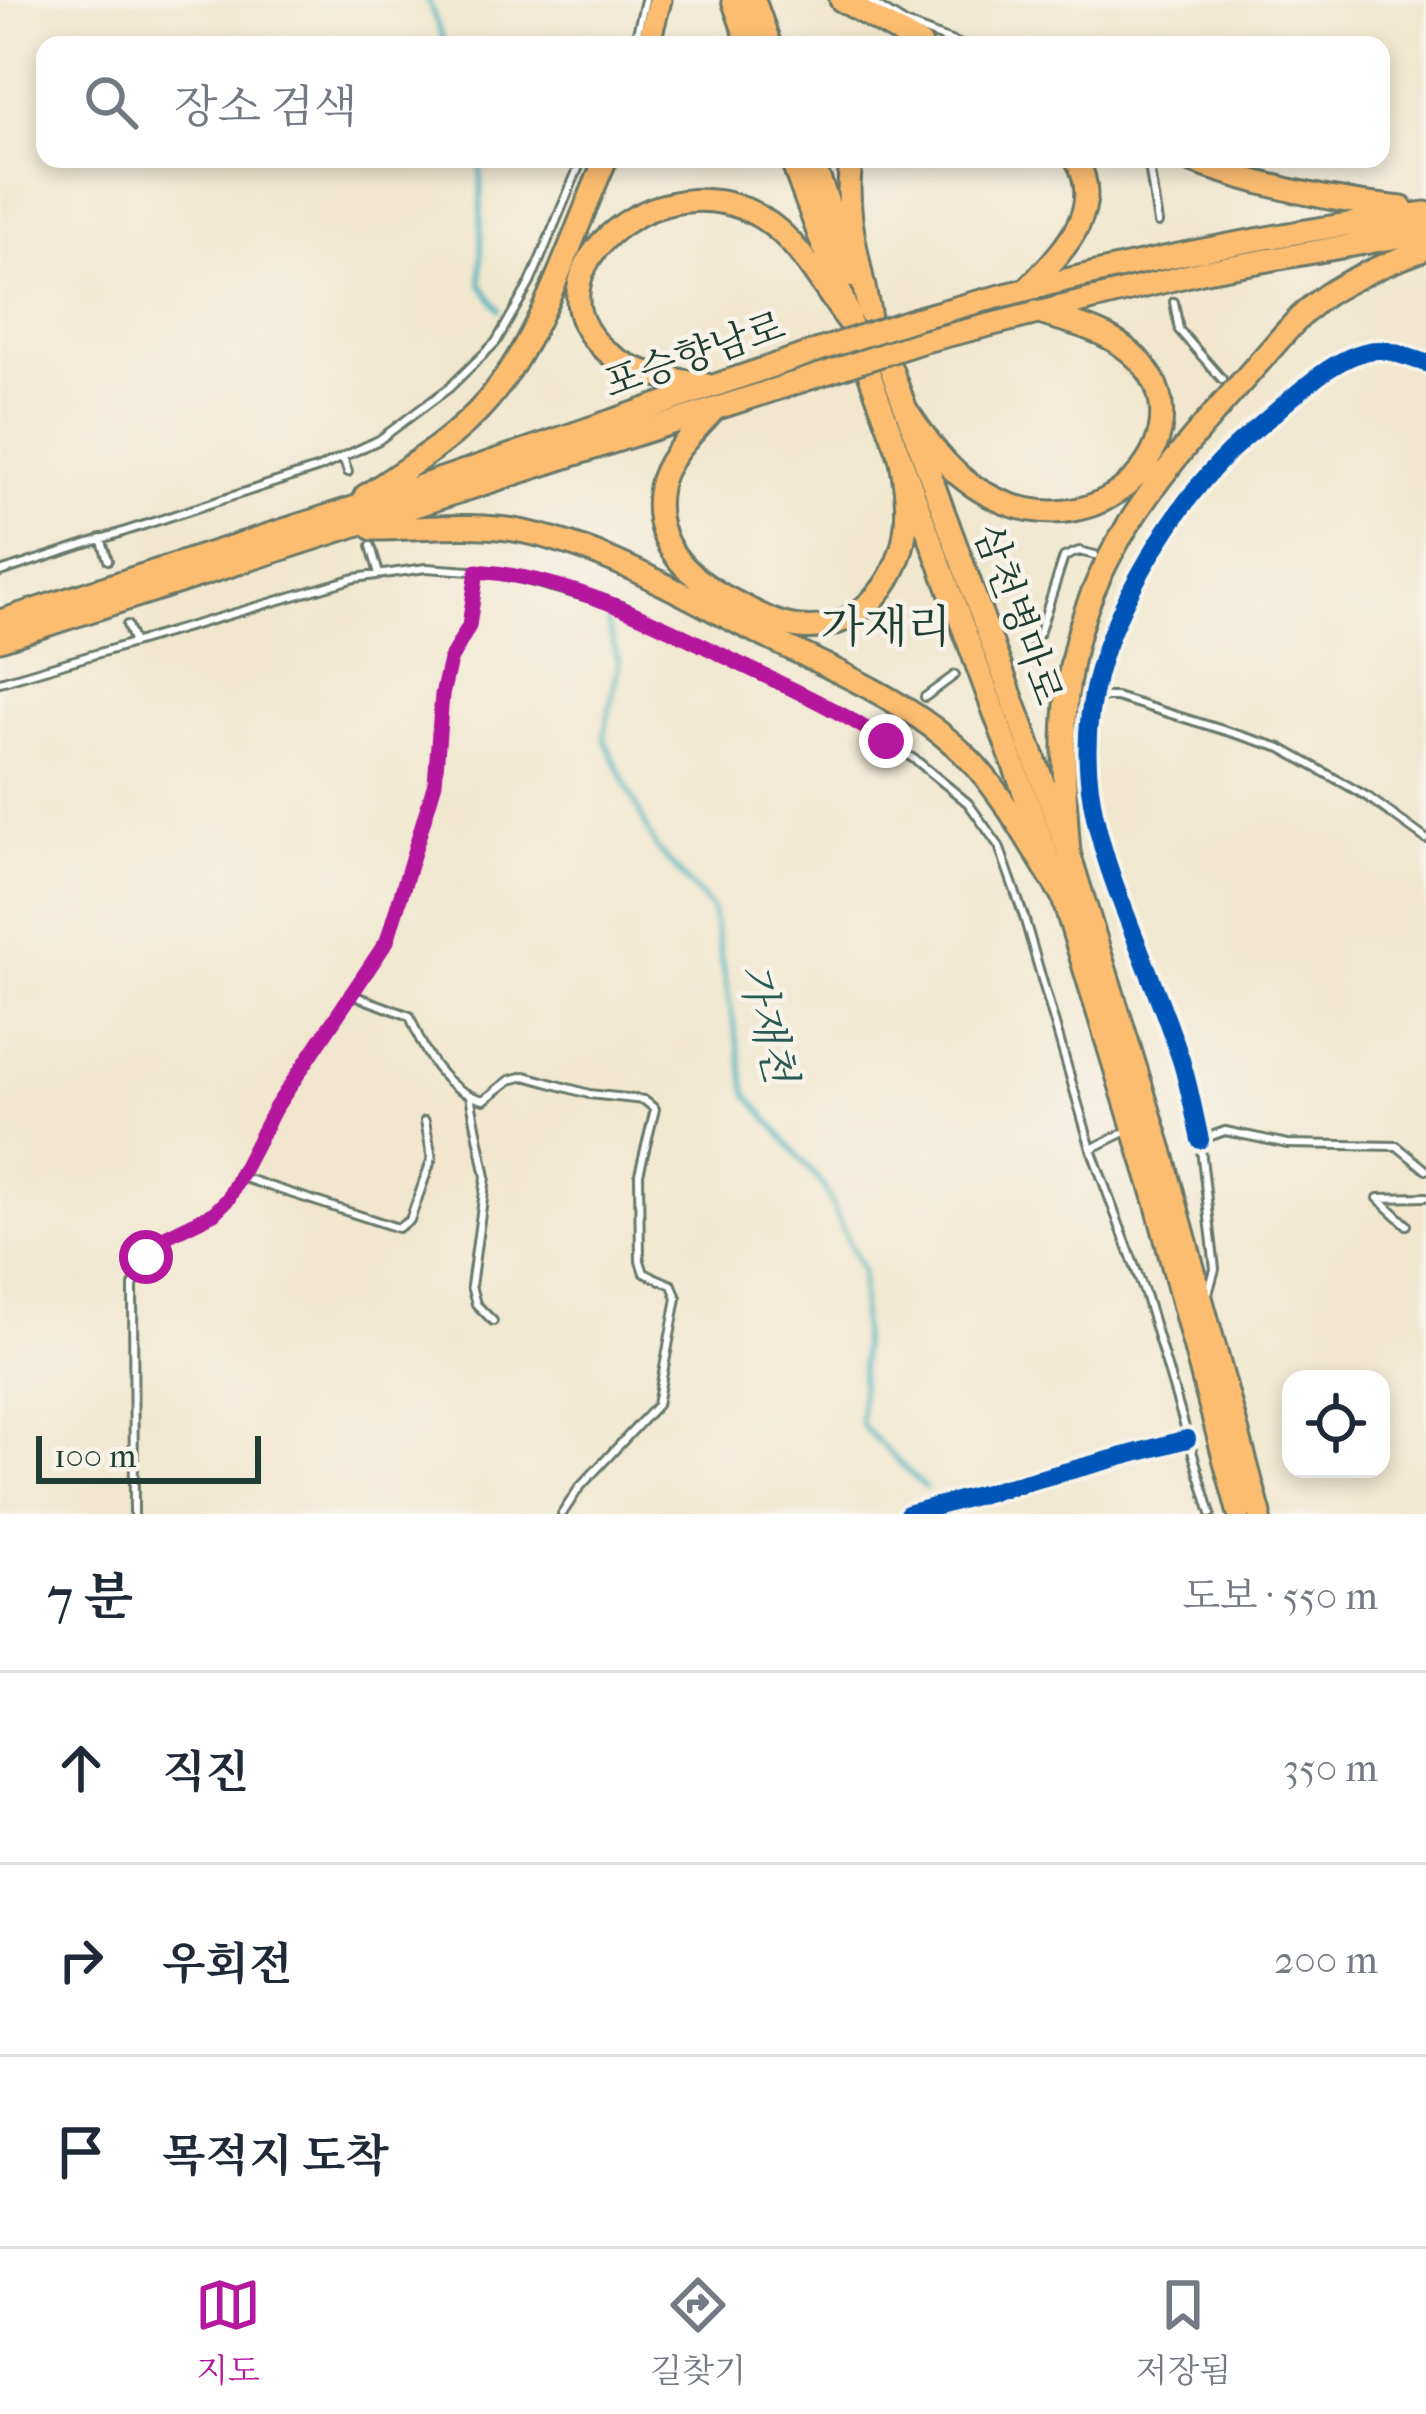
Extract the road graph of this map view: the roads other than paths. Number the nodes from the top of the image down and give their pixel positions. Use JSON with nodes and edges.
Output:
{"nodes":[{"id":1,"x":645,"y":0,"type":"edge"},
{"id":2,"x":660,"y":0,"type":"edge"},
{"id":3,"x":733,"y":0,"type":"edge"},
{"id":4,"x":754,"y":0,"type":"edge"},
{"id":5,"x":841,"y":0,"type":"edge"},
{"id":6,"x":867,"y":0,"type":"edge"},
{"id":7,"x":636,"y":36,"type":"edge"},
{"id":8,"x":650,"y":36,"type":"edge"},
{"id":9,"x":746,"y":36,"type":"edge"},
{"id":10,"x":767,"y":36,"type":"edge"},
{"id":11,"x":905,"y":36,"type":"edge"},
{"id":12,"x":938,"y":36,"type":"edge"},
{"id":13,"x":578,"y":168,"type":"edge"},
{"id":14,"x":601,"y":168,"type":"edge"},
{"id":15,"x":795,"y":168,"type":"edge"},
{"id":16,"x":815,"y":168,"type":"edge"},
{"id":17,"x":852,"y":168,"type":"edge"},
{"id":18,"x":1079,"y":168,"type":"edge"},
{"id":19,"x":1149,"y":168,"type":"edge"},
{"id":20,"x":1210,"y":168,"type":"edge"},
{"id":21,"x":1426,"y":211,"type":"edge"},
{"id":22,"x":1158,"y":223,"type":"dead end"},
{"id":23,"x":1426,"y":232,"type":"edge"},
{"id":24,"x":1426,"y":249,"type":"edge"},
{"id":25,"x":1028,"y":288,"type":"junction"},
{"id":26,"x":1174,"y":302,"type":"dead end"},
{"id":27,"x":1036,"y":312,"type":"junction"},
{"id":28,"x":860,"y":319,"type":"junction"},
{"id":29,"x":1426,"y":363,"type":"edge"},
{"id":30,"x":1222,"y":379,"type":"dead end"},
{"id":31,"x":708,"y":386,"type":"junction"},
{"id":32,"x":1255,"y":406,"type":"dead end"},
{"id":33,"x":716,"y":408,"type":"junction"},
{"id":34,"x":907,"y":411,"type":"junction"},
{"id":35,"x":1269,"y":418,"type":"junction"},
{"id":36,"x":343,"y":457,"type":"junction"},
{"id":37,"x":901,"y":460,"type":"junction"},
{"id":38,"x":348,"y":472,"type":"dead end"},
{"id":39,"x":347,"y":520,"type":"junction"},
{"id":40,"x":101,"y":538,"type":"junction"},
{"id":41,"x":371,"y":546,"type":"dead end"},
{"id":42,"x":1095,"y":555,"type":"dead end"},
{"id":43,"x":108,"y":560,"type":"dead end"},
{"id":44,"x":477,"y":571,"type":"junction"},
{"id":45,"x":0,"y":572,"type":"edge"},
{"id":46,"x":380,"y":574,"type":"junction"},
{"id":47,"x":0,"y":621,"type":"edge"},
{"id":48,"x":127,"y":625,"type":"dead end"},
{"id":49,"x":0,"y":640,"type":"edge"},
{"id":50,"x":134,"y":643,"type":"junction"},
{"id":51,"x":1025,"y":643,"type":"dead end"},
{"id":52,"x":955,"y":675,"type":"dead end"},
{"id":53,"x":0,"y":682,"type":"edge"},
{"id":54,"x":925,"y":697,"type":"dead end"},
{"id":55,"x":1091,"y":697,"type":"junction"},
{"id":56,"x":899,"y":725,"type":"dead end"},
{"id":57,"x":886,"y":741,"type":"junction"},
{"id":58,"x":1426,"y":839,"type":"edge"},
{"id":59,"x":1069,"y":854,"type":"junction"},
{"id":60,"x":1062,"y":895,"type":"junction"},
{"id":61,"x":350,"y":994,"type":"junction"},
{"id":62,"x":470,"y":1096,"type":"junction"},
{"id":63,"x":425,"y":1121,"type":"dead end"},
{"id":64,"x":1125,"y":1132,"type":"dead end"},
{"id":65,"x":1200,"y":1140,"type":"junction"},
{"id":66,"x":1091,"y":1149,"type":"junction"},
{"id":67,"x":1426,"y":1170,"type":"edge"},
{"id":68,"x":238,"y":1176,"type":"junction"},
{"id":69,"x":1426,"y":1197,"type":"edge"},
{"id":70,"x":1407,"y":1225,"type":"dead end"},
{"id":71,"x":1204,"y":1309,"type":"junction"},
{"id":72,"x":493,"y":1321,"type":"dead end"},
{"id":73,"x":1187,"y":1439,"type":"junction"},
{"id":74,"x":134,"y":1514,"type":"edge"},
{"id":75,"x":562,"y":1514,"type":"edge"},
{"id":76,"x":908,"y":1514,"type":"edge"},
{"id":77,"x":1211,"y":1514,"type":"edge"},
{"id":78,"x":1239,"y":1514,"type":"edge"},
{"id":79,"x":1260,"y":1514,"type":"edge"}],
"edges":[{"from":1,"to":7,"type":"lane"},
{"from":2,"to":8,"type":"main road"},
{"from":3,"to":9,"type":"main road"},
{"from":4,"to":10,"type":"main road"},
{"from":5,"to":11,"type":"main road"},
{"from":6,"to":12,"type":"lane"},
{"from":13,"to":36,"type":"lane"},
{"from":14,"to":39,"type":"main road"},
{"from":15,"to":28,"type":"main road","name":"삼천병마로"},
{"from":16,"to":28,"type":"main road","name":"삼천병마로"},
{"from":17,"to":28,"type":"main road"},
{"from":18,"to":25,"type":"main road"},
{"from":19,"to":22,"type":"lane"},
{"from":20,"to":21,"type":"main road"},
{"from":21,"to":25,"type":"main road","name":"포승향남로"},
{"from":23,"to":27,"type":"main road","name":"포승향남로"},
{"from":24,"to":59,"type":"main road"},
{"from":25,"to":31,"type":"main road","name":"포승향남로","bridge":true},
{"from":26,"to":30,"type":"lane"},
{"from":27,"to":33,"type":"main road","name":"포승향남로","bridge":true},
{"from":27,"to":34,"type":"main road"},
{"from":28,"to":31,"type":"main road"},
{"from":28,"to":34,"type":"main road","name":"삼천병마로"},
{"from":28,"to":37,"type":"main road","name":"삼천병마로"},
{"from":29,"to":35,"type":"street"},
{"from":31,"to":39,"type":"main road","name":"포승향남로"},
{"from":32,"to":35,"type":"lane"},
{"from":33,"to":37,"type":"main road"},
{"from":33,"to":39,"type":"main road","name":"포승향남로"},
{"from":34,"to":59,"type":"main road","name":"삼천병마로"},
{"from":35,"to":55,"type":"street"},
{"from":36,"to":38,"type":"lane"},
{"from":36,"to":40,"type":"lane"},
{"from":37,"to":60,"type":"main road","name":"삼천병마로"},
{"from":39,"to":47,"type":"main road","name":"포승향남로"},
{"from":39,"to":49,"type":"main road","name":"포승향남로"},
{"from":39,"to":60,"type":"main road"},
{"from":40,"to":43,"type":"lane"},
{"from":40,"to":45,"type":"lane"},
{"from":41,"to":46,"type":"lane"},
{"from":42,"to":51,"type":"lane"},
{"from":44,"to":46,"type":"lane"},
{"from":44,"to":57,"type":"lane"},
{"from":44,"to":61,"type":"lane"},
{"from":46,"to":50,"type":"lane"},
{"from":48,"to":50,"type":"lane"},
{"from":50,"to":53,"type":"lane"},
{"from":52,"to":54,"type":"lane"},
{"from":55,"to":58,"type":"lane"},
{"from":55,"to":65,"type":"street"},
{"from":56,"to":57,"type":"lane"},
{"from":57,"to":66,"type":"lane"},
{"from":59,"to":71,"type":"main road","name":"삼천병마로"},
{"from":60,"to":78,"type":"main road","name":"삼천병마로"},
{"from":61,"to":62,"type":"lane"},
{"from":61,"to":68,"type":"lane"},
{"from":62,"to":72,"type":"lane"},
{"from":62,"to":75,"type":"lane"},
{"from":63,"to":68,"type":"lane"},
{"from":64,"to":66,"type":"lane"},
{"from":65,"to":67,"type":"lane"},
{"from":65,"to":71,"type":"lane"},
{"from":66,"to":73,"type":"lane"},
{"from":68,"to":74,"type":"lane"},
{"from":69,"to":70,"type":"lane"},
{"from":71,"to":79,"type":"main road","name":"삼천병마로"},
{"from":73,"to":76,"type":"street"},
{"from":73,"to":77,"type":"lane"}]}
